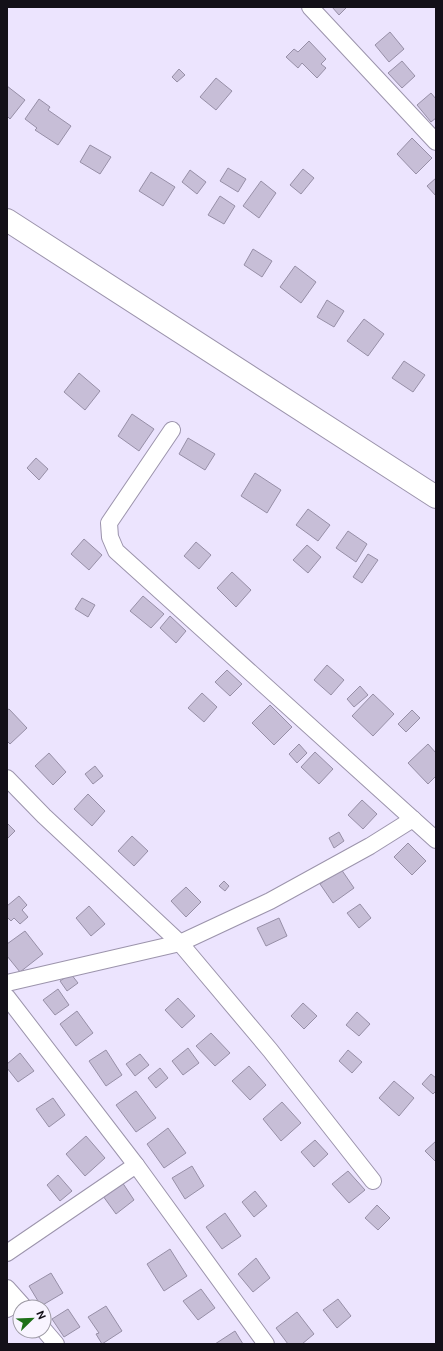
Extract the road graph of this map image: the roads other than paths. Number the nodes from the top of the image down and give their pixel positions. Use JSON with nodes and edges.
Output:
{"nodes":[{"id":1,"x":310,"y":7,"type":"edge"},
{"id":2,"x":436,"y":142,"type":"edge"},
{"id":3,"x":7,"y":220,"type":"edge"},
{"id":4,"x":172,"y":430,"type":"dead end"},
{"id":5,"x":436,"y":496,"type":"edge"},
{"id":6,"x":7,"y":778,"type":"edge"},
{"id":7,"x":413,"y":819,"type":"junction"},
{"id":8,"x":436,"y":840,"type":"edge"},
{"id":9,"x":180,"y":943,"type":"junction"},
{"id":10,"x":7,"y":983,"type":"edge"},
{"id":11,"x":7,"y":997,"type":"edge"},
{"id":12,"x":136,"y":1165,"type":"junction"},
{"id":13,"x":373,"y":1181,"type":"dead end"},
{"id":14,"x":7,"y":1253,"type":"edge"},
{"id":15,"x":7,"y":1288,"type":"edge"},
{"id":16,"x":13,"y":1299,"type":"edge"},
{"id":17,"x":266,"y":1344,"type":"edge"}],
"edges":[{"from":1,"to":2,"type":"street"},
{"from":3,"to":5,"type":"main road"},
{"from":4,"to":7,"type":"street"},
{"from":6,"to":9,"type":"street"},
{"from":7,"to":8,"type":"street"},
{"from":7,"to":9,"type":"street"},
{"from":9,"to":10,"type":"street"},
{"from":9,"to":13,"type":"street"},
{"from":11,"to":12,"type":"street"},
{"from":12,"to":14,"type":"street"},
{"from":12,"to":17,"type":"street"},
{"from":15,"to":16,"type":"street"}]}
